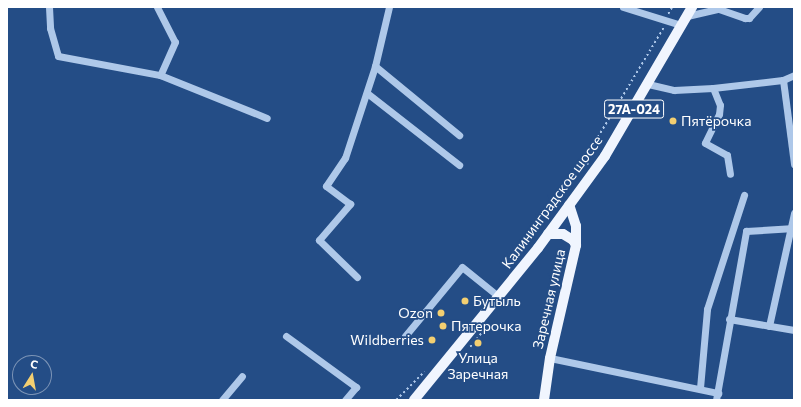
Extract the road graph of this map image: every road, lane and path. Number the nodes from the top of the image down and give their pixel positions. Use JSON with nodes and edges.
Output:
{"nodes":[{"id":1,"x":49,"y":7,"type":"edge"},
{"id":2,"x":157,"y":7,"type":"edge"},
{"id":3,"x":389,"y":7,"type":"edge"},
{"id":4,"x":623,"y":7,"type":"edge"},
{"id":5,"x":672,"y":7,"type":"edge"},
{"id":6,"x":758,"y":7,"type":"edge"},
{"id":7,"x":715,"y":8,"type":"edge"},
{"id":8,"x":689,"y":11,"type":"edge"},
{"id":9,"x":666,"y":20,"type":"junction"},
{"id":10,"x":681,"y":25,"type":"junction"},
{"id":11,"x":374,"y":66,"type":"junction"},
{"id":12,"x":794,"y":74,"type":"edge"},
{"id":13,"x":160,"y":75,"type":"junction"},
{"id":14,"x":783,"y":80,"type":"junction"},
{"id":15,"x":648,"y":84,"type":"junction"},
{"id":16,"x":713,"y":88,"type":"junction"},
{"id":17,"x":367,"y":93,"type":"junction"},
{"id":18,"x":267,"y":118,"type":"dead end"},
{"id":19,"x":459,"y":135,"type":"dead end"},
{"id":20,"x":794,"y":164,"type":"edge"},
{"id":21,"x":459,"y":165,"type":"dead end"},
{"id":22,"x":587,"y":168,"type":"dead end"},
{"id":23,"x":730,"y":174,"type":"dead end"},
{"id":24,"x":744,"y":195,"type":"dead end"},
{"id":25,"x":569,"y":205,"type":"junction"},
{"id":26,"x":794,"y":213,"type":"edge"},
{"id":27,"x":792,"y":228,"type":"edge"},
{"id":28,"x":548,"y":234,"type":"junction"},
{"id":29,"x":576,"y":245,"type":"junction"},
{"id":30,"x":357,"y":277,"type":"dead end"},
{"id":31,"x":498,"y":296,"type":"junction"},
{"id":32,"x":729,"y":319,"type":"junction"},
{"id":33,"x":770,"y":326,"type":"junction"},
{"id":34,"x":794,"y":330,"type":"edge"},
{"id":35,"x":286,"y":336,"type":"dead end"},
{"id":36,"x":405,"y":336,"type":"dead end"},
{"id":37,"x":550,"y":358,"type":"junction"},
{"id":38,"x":242,"y":376,"type":"dead end"},
{"id":39,"x":700,"y":388,"type":"junction"},
{"id":40,"x":717,"y":397,"type":"edge"},
{"id":41,"x":222,"y":400,"type":"edge"},
{"id":42,"x":345,"y":400,"type":"edge"},
{"id":43,"x":414,"y":400,"type":"edge"},
{"id":44,"x":544,"y":400,"type":"edge"}],
"edges":[{"from":1,"to":13,"type":"street"},
{"from":2,"to":13,"type":"street"},
{"from":3,"to":11,"type":"street"},
{"from":4,"to":9,"type":"street"},
{"from":5,"to":9,"type":"path"},
{"from":6,"to":7,"type":"street"},
{"from":7,"to":8,"type":"street"},
{"from":8,"to":10,"type":"main road","name":"Калининградское шоссе","number":"27А-024"},
{"from":9,"to":10,"type":"street"},
{"from":9,"to":22,"type":"path"},
{"from":10,"to":15,"type":"main road","name":"Калининградское шоссе","number":"27А-024"},
{"from":11,"to":17,"type":"street"},
{"from":11,"to":19,"type":"street"},
{"from":12,"to":14,"type":"street"},
{"from":13,"to":18,"type":"street"},
{"from":14,"to":16,"type":"street"},
{"from":14,"to":20,"type":"street"},
{"from":15,"to":16,"type":"street"},
{"from":15,"to":25,"type":"main road","name":"Калининградское шоссе","number":"27А-024"},
{"from":16,"to":23,"type":"street"},
{"from":17,"to":21,"type":"street"},
{"from":17,"to":30,"type":"street"},
{"from":24,"to":39,"type":"street"},
{"from":25,"to":28,"type":"main road","name":"Калининградское шоссе","number":"27А-024"},
{"from":25,"to":29,"type":"main road","name":"Заречная улица"},
{"from":26,"to":27,"type":"street"},
{"from":27,"to":32,"type":"street"},
{"from":27,"to":33,"type":"street"},
{"from":28,"to":29,"type":"main road"},
{"from":28,"to":31,"type":"main road","name":"Калининградское шоссе","number":"27А-024"},
{"from":29,"to":37,"type":"main road","name":"Заречная улица"},
{"from":31,"to":36,"type":"street"},
{"from":31,"to":43,"type":"main road","name":"Калининградское шоссе","number":"27А-024"},
{"from":32,"to":33,"type":"street"},
{"from":32,"to":40,"type":"street"},
{"from":33,"to":34,"type":"street"},
{"from":35,"to":42,"type":"street"},
{"from":37,"to":39,"type":"street"},
{"from":37,"to":44,"type":"main road","name":"Заречная улица"},
{"from":38,"to":41,"type":"street"},
{"from":39,"to":40,"type":"street"}]}
